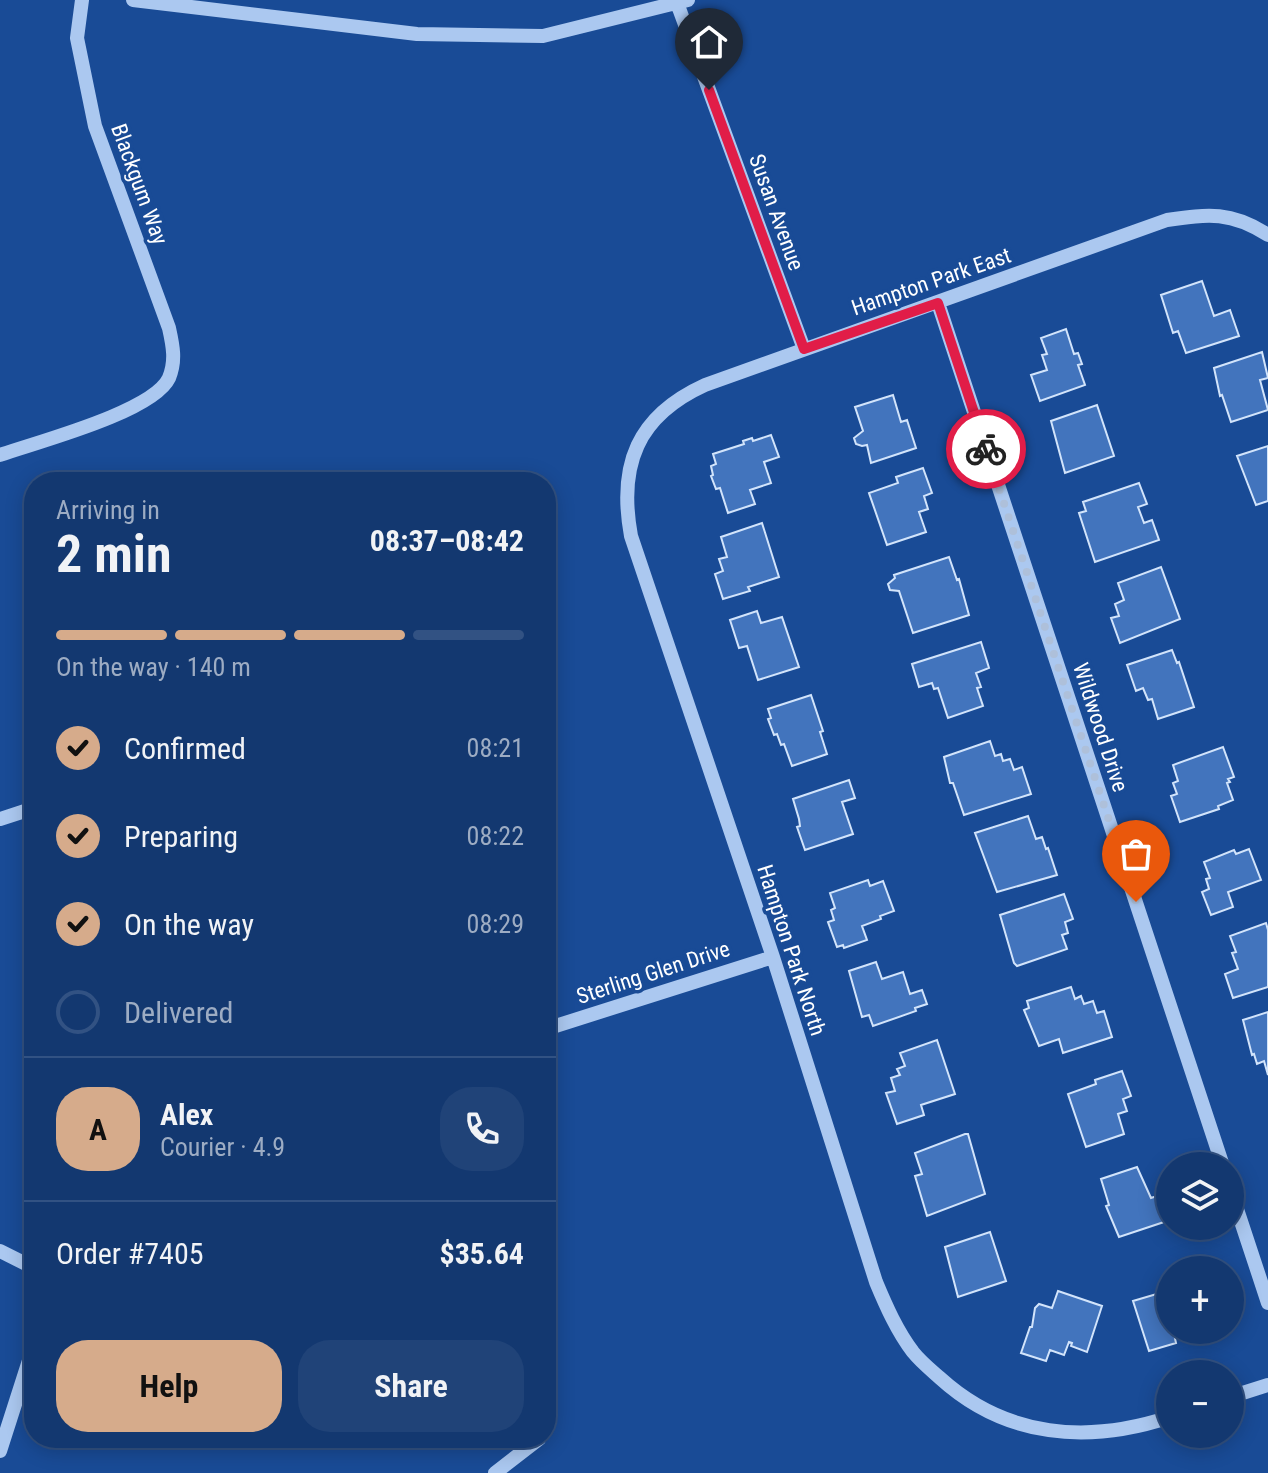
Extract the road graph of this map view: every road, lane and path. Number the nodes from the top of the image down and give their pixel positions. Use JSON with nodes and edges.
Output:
{"nodes":[{"id":1,"x":82,"y":0,"type":"edge"},
{"id":2,"x":133,"y":0,"type":"edge"},
{"id":3,"x":681,"y":1,"type":"edge"},
{"id":4,"x":1268,"y":235,"type":"edge"},
{"id":5,"x":938,"y":303,"type":"junction"},
{"id":6,"x":804,"y":349,"type":"junction"},
{"id":7,"x":645,"y":430,"type":"joint"},
{"id":8,"x":0,"y":455,"type":"edge"},
{"id":9,"x":24,"y":811,"type":"edge"},
{"id":10,"x":0,"y":819,"type":"edge"},
{"id":11,"x":773,"y":957,"type":"junction"},
{"id":12,"x":556,"y":1026,"type":"edge"},
{"id":13,"x":1218,"y":1152,"type":"edge"},
{"id":14,"x":1244,"y":1230,"type":"edge"},
{"id":15,"x":0,"y":1251,"type":"edge"},
{"id":16,"x":24,"y":1263,"type":"edge"},
{"id":17,"x":1268,"y":1303,"type":"edge"},
{"id":18,"x":24,"y":1376,"type":"edge"},
{"id":19,"x":1268,"y":1385,"type":"edge"},
{"id":20,"x":1244,"y":1393,"type":"edge"},
{"id":21,"x":1156,"y":1421,"type":"edge"},
{"id":22,"x":527,"y":1448,"type":"edge"},
{"id":23,"x":0,"y":1451,"type":"edge"},
{"id":24,"x":495,"y":1473,"type":"edge"}],
"edges":[{"from":1,"to":8,"type":"street","name":"Blackgum Way"},
{"from":2,"to":3,"type":"street"},
{"from":3,"to":6,"type":"street","name":"Susan Avenue"},
{"from":4,"to":5,"type":"street","name":"Hampton Park East"},
{"from":5,"to":6,"type":"street","name":"Hampton Park East"},
{"from":5,"to":13,"type":"street","name":"Wildwood Drive"},
{"from":6,"to":7,"type":"street","name":"Hampton Park East"},
{"from":7,"to":11,"type":"street","name":"Hampton Park North"},
{"from":9,"to":10,"type":"street"},
{"from":11,"to":12,"type":"street","name":"Sterling Glen Drive"},
{"from":11,"to":21,"type":"street","name":"Hampton Park North"},
{"from":14,"to":17,"type":"street"},
{"from":15,"to":16,"type":"street"},
{"from":18,"to":23,"type":"street"},
{"from":19,"to":20,"type":"street"},
{"from":22,"to":24,"type":"street"}]}
